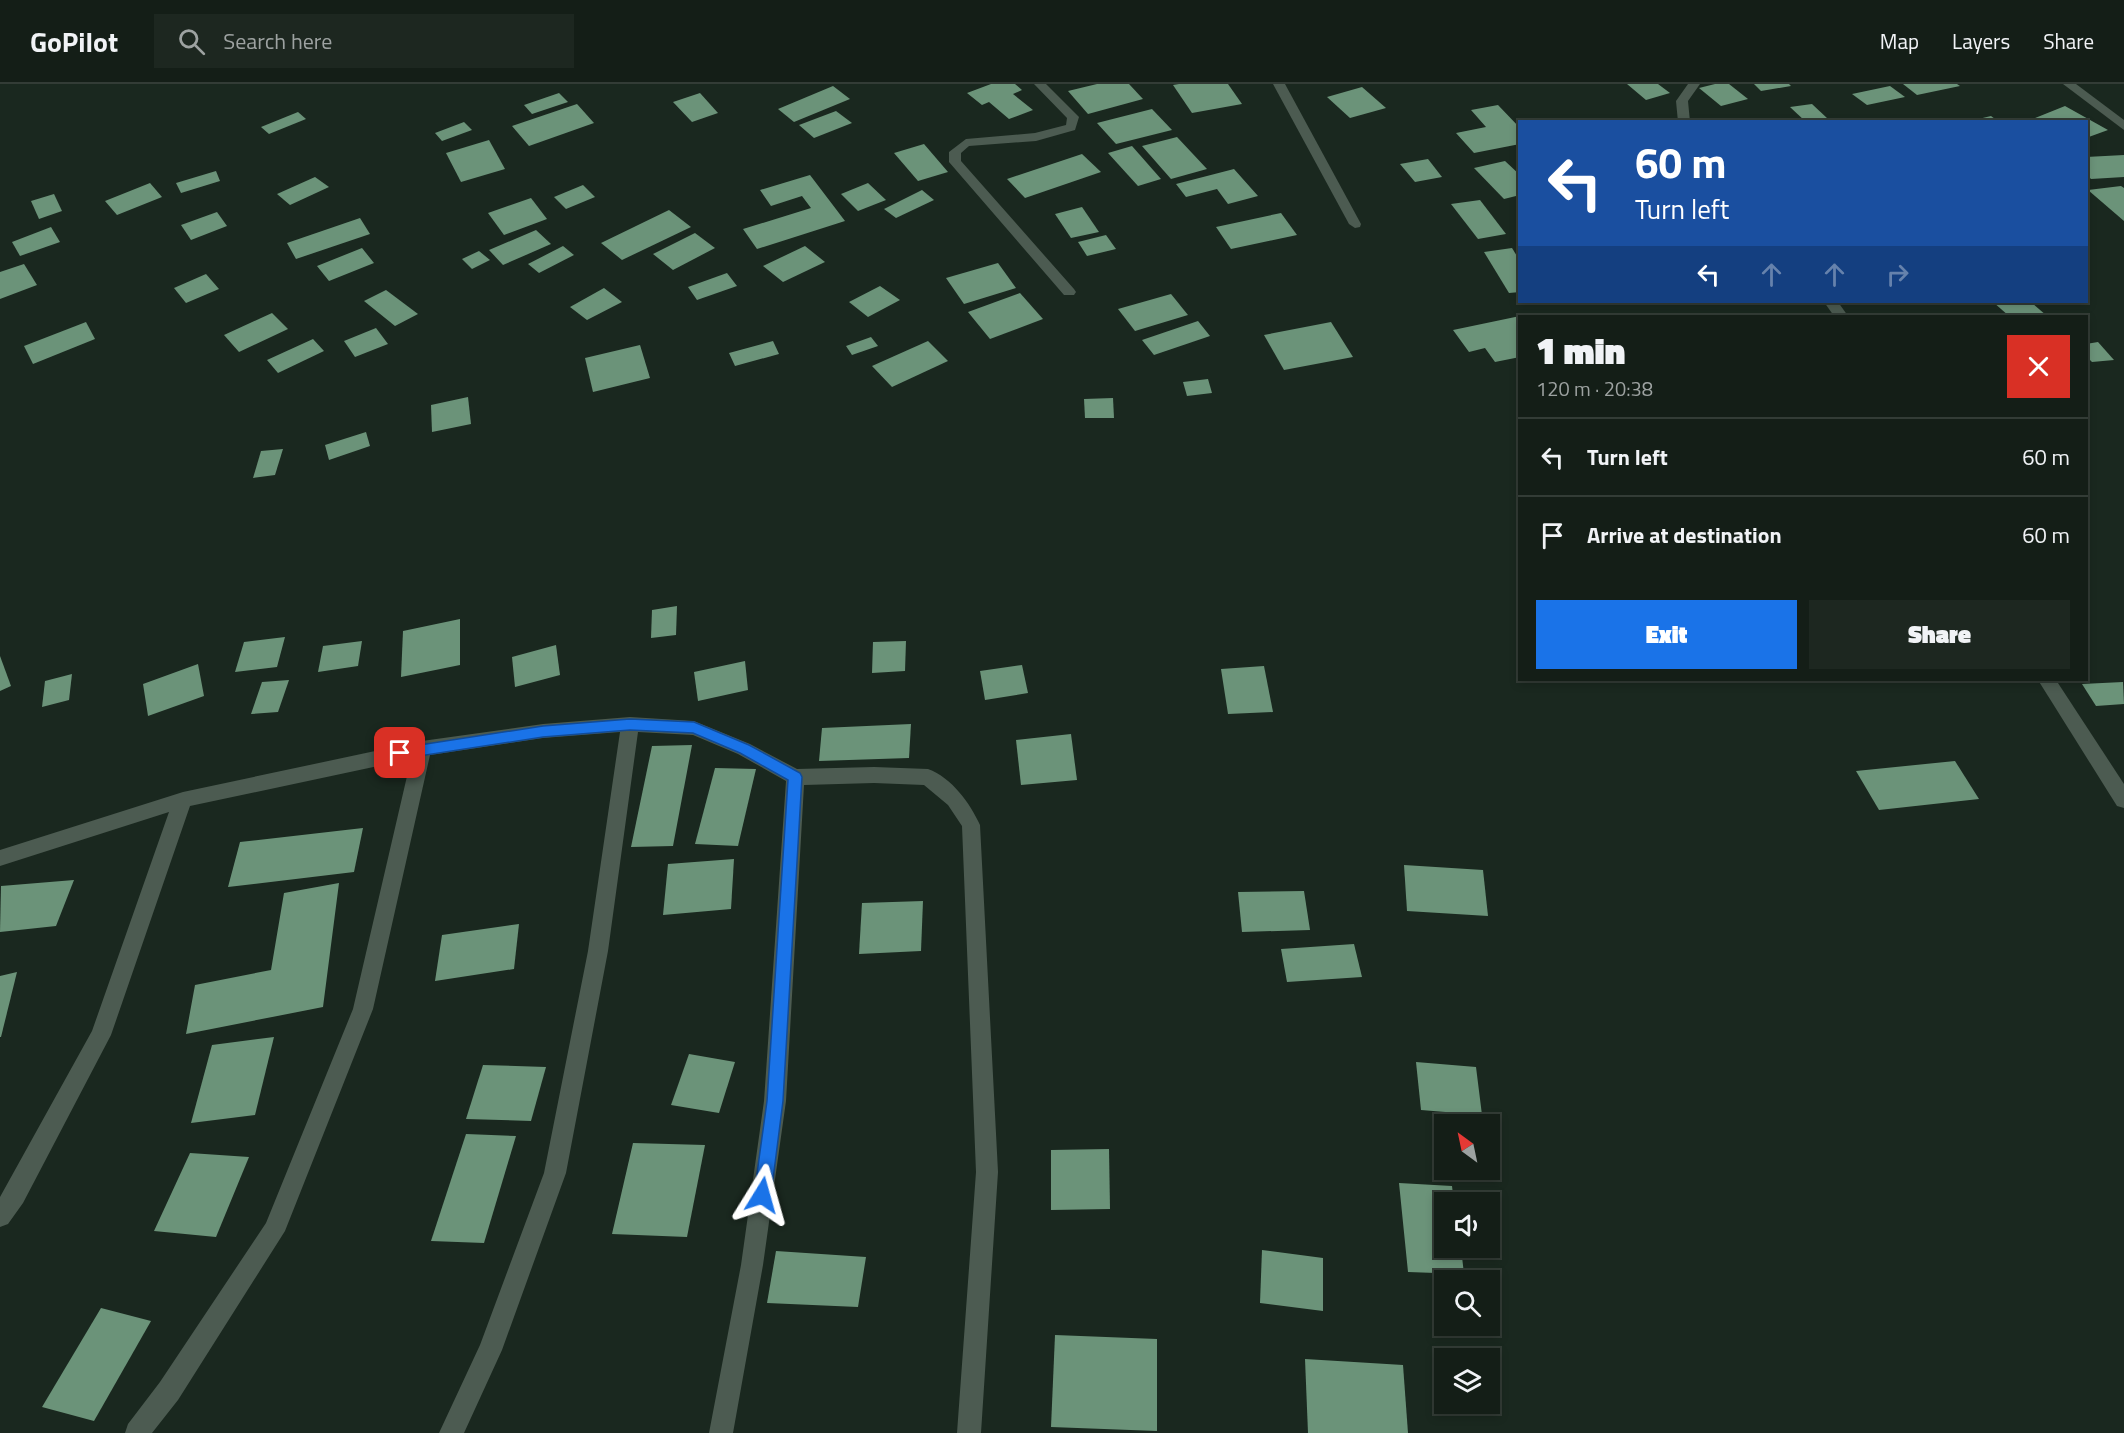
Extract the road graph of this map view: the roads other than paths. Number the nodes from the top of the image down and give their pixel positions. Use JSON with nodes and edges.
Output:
{"nodes":[{"id":1,"x":1040,"y":84,"type":"edge"},
{"id":2,"x":1279,"y":84,"type":"edge"},
{"id":3,"x":1694,"y":84,"type":"edge"},
{"id":4,"x":2068,"y":84,"type":"edge"},
{"id":5,"x":1683,"y":120,"type":"edge"},
{"id":6,"x":2124,"y":126,"type":"edge"},
{"id":7,"x":1355,"y":224,"type":"dead end"},
{"id":8,"x":1069,"y":292,"type":"dead end"},
{"id":9,"x":2048,"y":681,"type":"edge"},
{"id":10,"x":630,"y":724,"type":"junction"},
{"id":11,"x":422,"y":749,"type":"junction"},
{"id":12,"x":795,"y":777,"type":"junction"},
{"id":13,"x":183,"y":800,"type":"junction"},
{"id":14,"x":2124,"y":800,"type":"edge"},
{"id":15,"x":0,"y":858,"type":"edge"},
{"id":16,"x":0,"y":1216,"type":"edge"},
{"id":17,"x":137,"y":1433,"type":"edge"},
{"id":18,"x":451,"y":1433,"type":"edge"},
{"id":19,"x":721,"y":1433,"type":"edge"},
{"id":20,"x":969,"y":1433,"type":"edge"}],
"edges":[{"from":1,"to":8,"type":"street"},
{"from":2,"to":7,"type":"street"},
{"from":3,"to":5,"type":"street"},
{"from":4,"to":6,"type":"street"},
{"from":9,"to":14,"type":"street"},
{"from":10,"to":11,"type":"street"},
{"from":10,"to":12,"type":"street"},
{"from":10,"to":18,"type":"street"},
{"from":11,"to":13,"type":"street"},
{"from":11,"to":17,"type":"street"},
{"from":12,"to":19,"type":"street"},
{"from":12,"to":20,"type":"street"},
{"from":13,"to":15,"type":"street"},
{"from":13,"to":16,"type":"street"}]}
